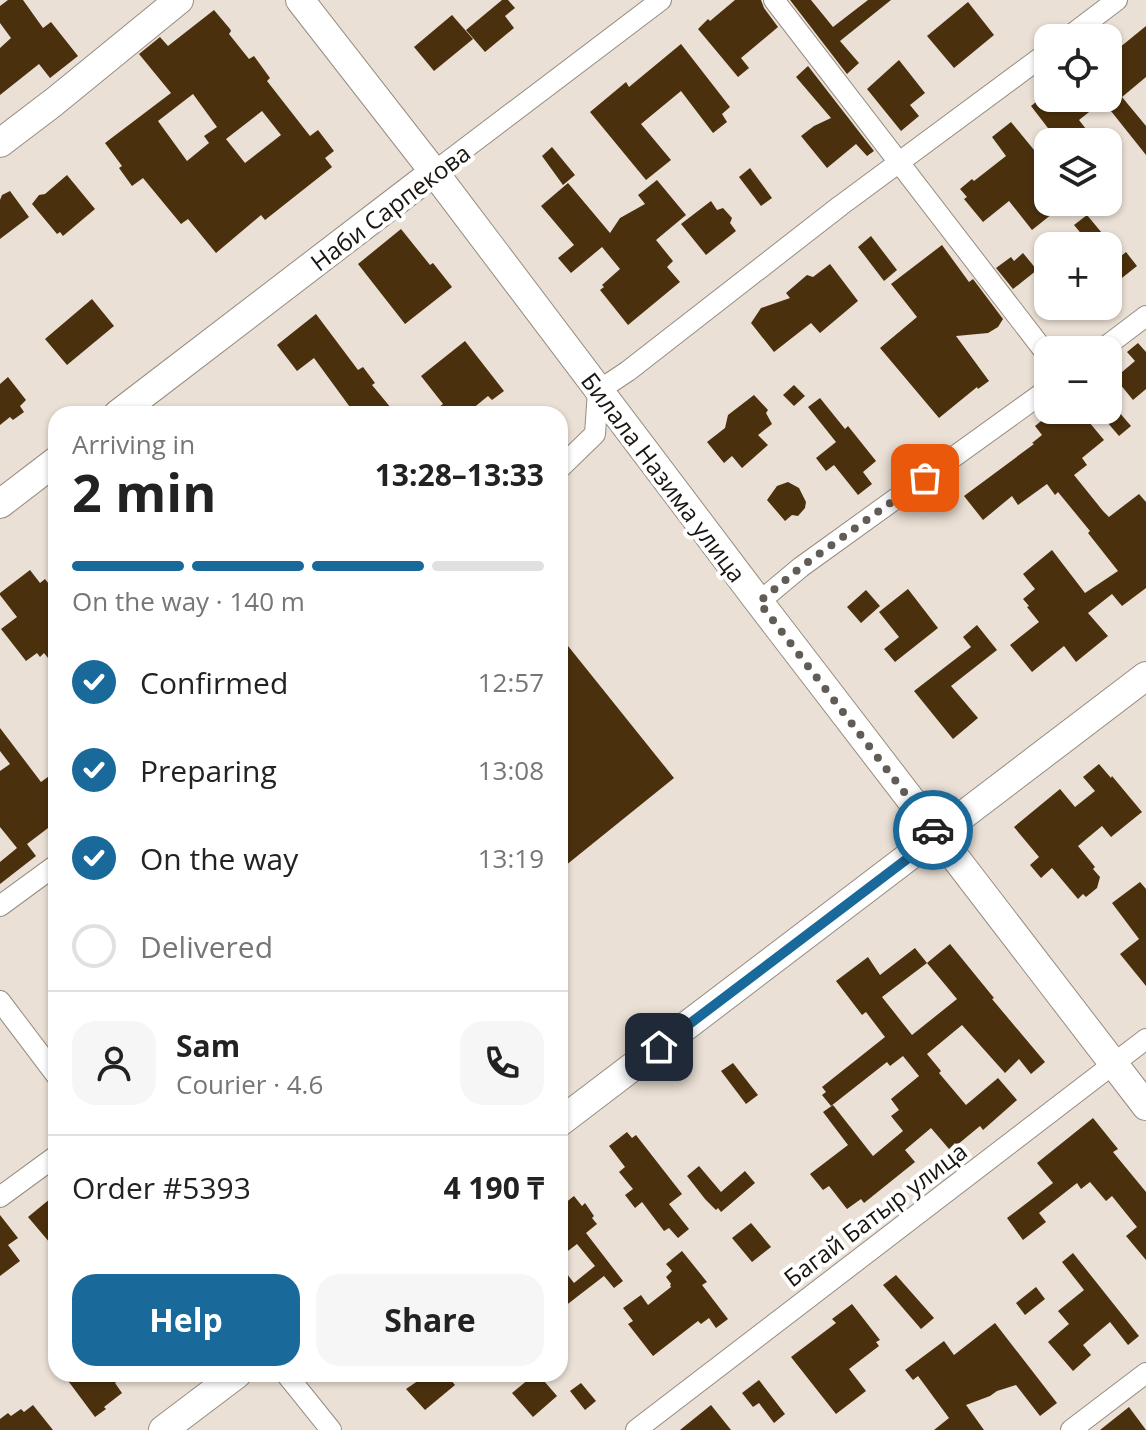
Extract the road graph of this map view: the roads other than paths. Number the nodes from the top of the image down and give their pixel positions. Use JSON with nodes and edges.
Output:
{"nodes":[{"id":1,"x":179,"y":0,"type":"edge"},
{"id":2,"x":300,"y":0,"type":"edge"},
{"id":3,"x":661,"y":0,"type":"edge"},
{"id":4,"x":774,"y":0,"type":"edge"},
{"id":5,"x":1117,"y":0,"type":"edge"},
{"id":6,"x":1085,"y":24,"type":"edge"},
{"id":7,"x":1034,"y":62,"type":"edge"},
{"id":8,"x":0,"y":143,"type":"edge"},
{"id":9,"x":900,"y":163,"type":"junction"},
{"id":10,"x":434,"y":172,"type":"junction"},
{"id":11,"x":1146,"y":316,"type":"edge"},
{"id":12,"x":1120,"y":336,"type":"edge"},
{"id":13,"x":1034,"y":338,"type":"edge"},
{"id":14,"x":598,"y":391,"type":"junction"},
{"id":15,"x":1034,"y":399,"type":"edge"},
{"id":16,"x":128,"y":406,"type":"edge"},
{"id":17,"x":568,"y":460,"type":"edge"},
{"id":18,"x":48,"y":467,"type":"edge"},
{"id":19,"x":0,"y":504,"type":"edge"},
{"id":20,"x":759,"y":602,"type":"junction"},
{"id":21,"x":1146,"y":676,"type":"edge"},
{"id":22,"x":937,"y":834,"type":"junction"},
{"id":23,"x":48,"y":871,"type":"edge"},
{"id":24,"x":0,"y":906,"type":"edge"},
{"id":25,"x":0,"y":1001,"type":"edge"},
{"id":26,"x":1146,"y":1039,"type":"edge"},
{"id":27,"x":48,"y":1064,"type":"edge"},
{"id":28,"x":1113,"y":1064,"type":"junction"},
{"id":29,"x":1146,"y":1106,"type":"edge"},
{"id":30,"x":568,"y":1116,"type":"edge"},
{"id":31,"x":48,"y":1162,"type":"edge"},
{"id":32,"x":0,"y":1197,"type":"edge"},
{"id":33,"x":1146,"y":1373,"type":"edge"},
{"id":34,"x":226,"y":1382,"type":"edge"},
{"id":35,"x":292,"y":1382,"type":"edge"},
{"id":36,"x":163,"y":1430,"type":"edge"},
{"id":37,"x":331,"y":1430,"type":"edge"},
{"id":38,"x":636,"y":1430,"type":"edge"},
{"id":39,"x":1071,"y":1430,"type":"edge"}],
"edges":[{"from":1,"to":8,"type":"street"},
{"from":2,"to":10,"type":"street","name":"Билала Назима улица"},
{"from":3,"to":10,"type":"street","name":"Наби Сарпекова"},
{"from":4,"to":9,"type":"street"},
{"from":5,"to":6,"type":"street"},
{"from":7,"to":9,"type":"street"},
{"from":9,"to":13,"type":"street"},
{"from":9,"to":14,"type":"street"},
{"from":10,"to":14,"type":"street","name":"Билала Назима улица"},
{"from":10,"to":16,"type":"street","name":"Наби Сарпекова"},
{"from":11,"to":12,"type":"street"},
{"from":14,"to":17,"type":"street"},
{"from":14,"to":20,"type":"street","name":"Билала Назима улица"},
{"from":15,"to":20,"type":"street"},
{"from":18,"to":19,"type":"street"},
{"from":20,"to":22,"type":"street","name":"Билала Назима улица"},
{"from":21,"to":22,"type":"street"},
{"from":22,"to":28,"type":"street","name":"Билала Назима улица"},
{"from":22,"to":30,"type":"street"},
{"from":23,"to":24,"type":"street"},
{"from":25,"to":27,"type":"street"},
{"from":26,"to":28,"type":"street","name":"Багай Батыр улица"},
{"from":28,"to":29,"type":"street","name":"Билала Назима улица"},
{"from":28,"to":38,"type":"street","name":"Багай Батыр улица"},
{"from":31,"to":32,"type":"street"},
{"from":33,"to":39,"type":"street"},
{"from":34,"to":36,"type":"street"},
{"from":35,"to":37,"type":"street"}]}
